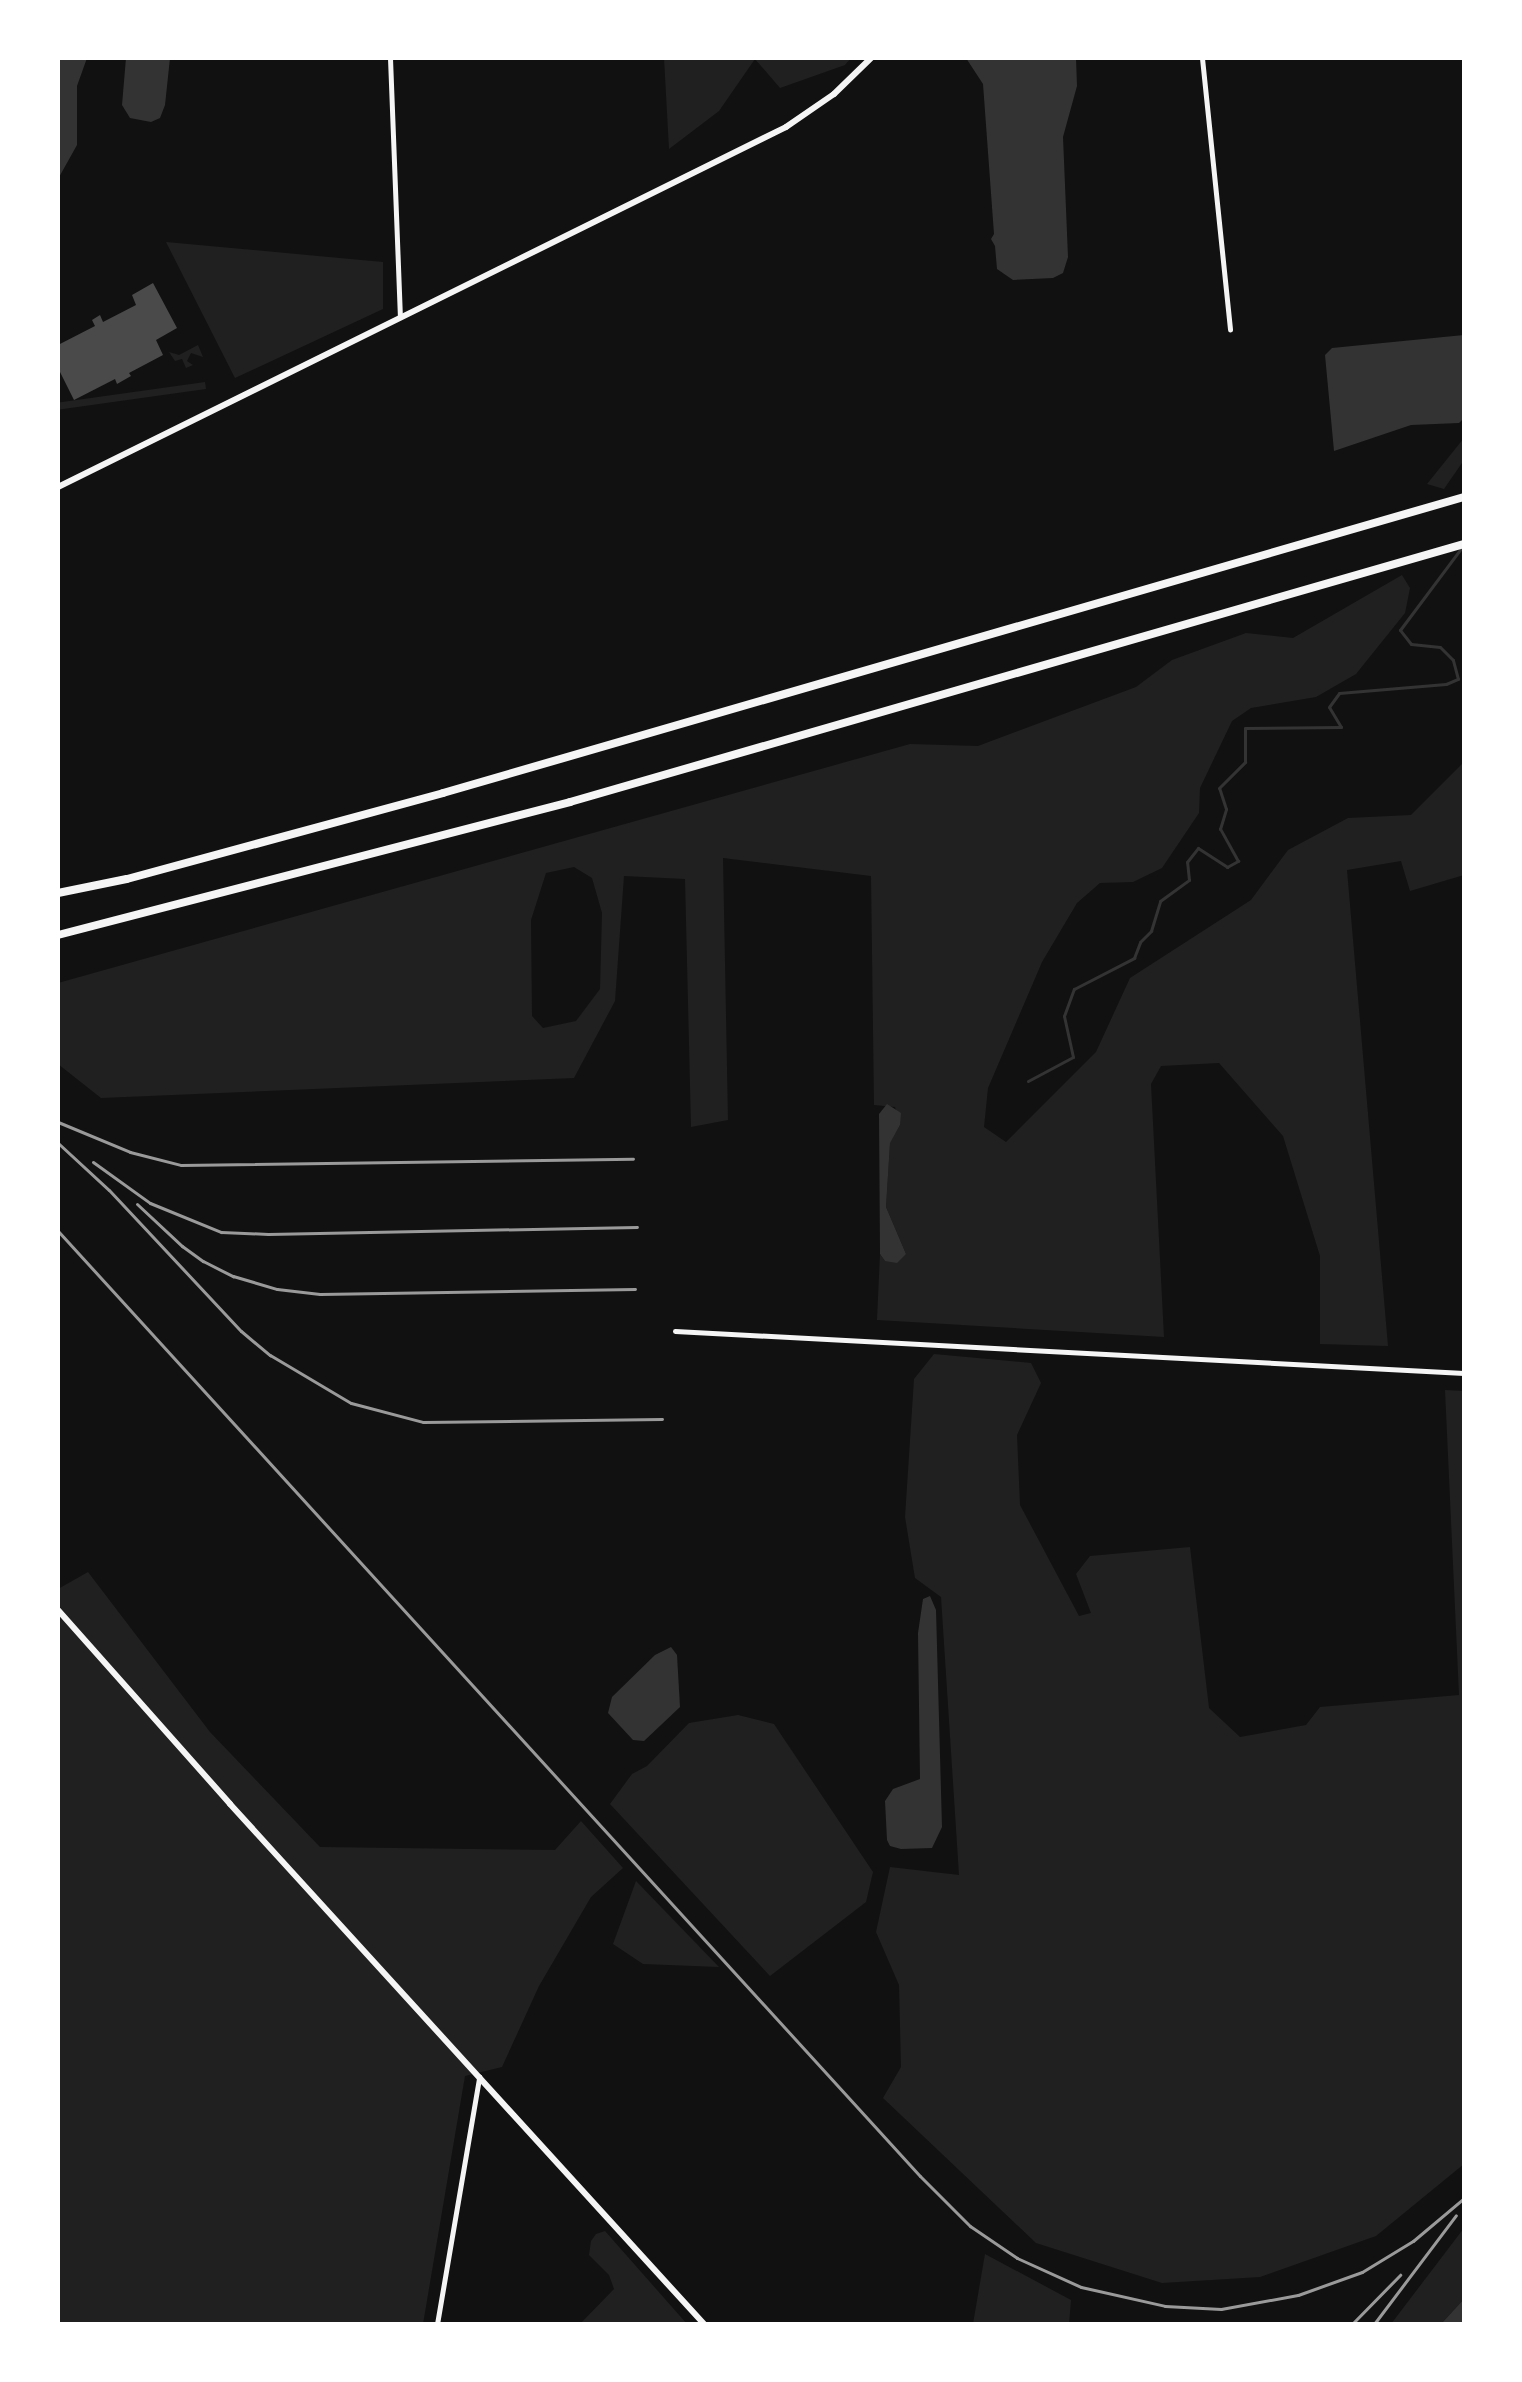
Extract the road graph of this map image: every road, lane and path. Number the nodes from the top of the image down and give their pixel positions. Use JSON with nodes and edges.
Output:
{"nodes":[{"id":1,"x":390,"y":58,"type":"edge"},
{"id":2,"x":871,"y":58,"type":"edge"},
{"id":3,"x":1202,"y":58,"type":"edge"},
{"id":4,"x":400,"y":317,"type":"junction"},
{"id":5,"x":1230,"y":330,"type":"dead end"},
{"id":6,"x":58,"y":487,"type":"edge"},
{"id":7,"x":1464,"y":497,"type":"edge"},
{"id":8,"x":1464,"y":544,"type":"edge"},
{"id":9,"x":58,"y":893,"type":"edge"},
{"id":10,"x":58,"y":935,"type":"edge"},
{"id":11,"x":675,"y":1331,"type":"dead end"},
{"id":12,"x":1464,"y":1373,"type":"edge"},
{"id":13,"x":58,"y":1610,"type":"edge"},
{"id":14,"x":479,"y":2077,"type":"junction"},
{"id":15,"x":437,"y":2324,"type":"edge"},
{"id":16,"x":704,"y":2324,"type":"edge"}],
"edges":[{"from":1,"to":4,"type":"street"},
{"from":2,"to":4,"type":"street"},
{"from":3,"to":5,"type":"street"},
{"from":4,"to":6,"type":"street"},
{"from":7,"to":9,"type":"highway"},
{"from":8,"to":10,"type":"highway"},
{"from":11,"to":12,"type":"street"},
{"from":13,"to":14,"type":"street"},
{"from":14,"to":15,"type":"street"},
{"from":14,"to":16,"type":"street"}]}
